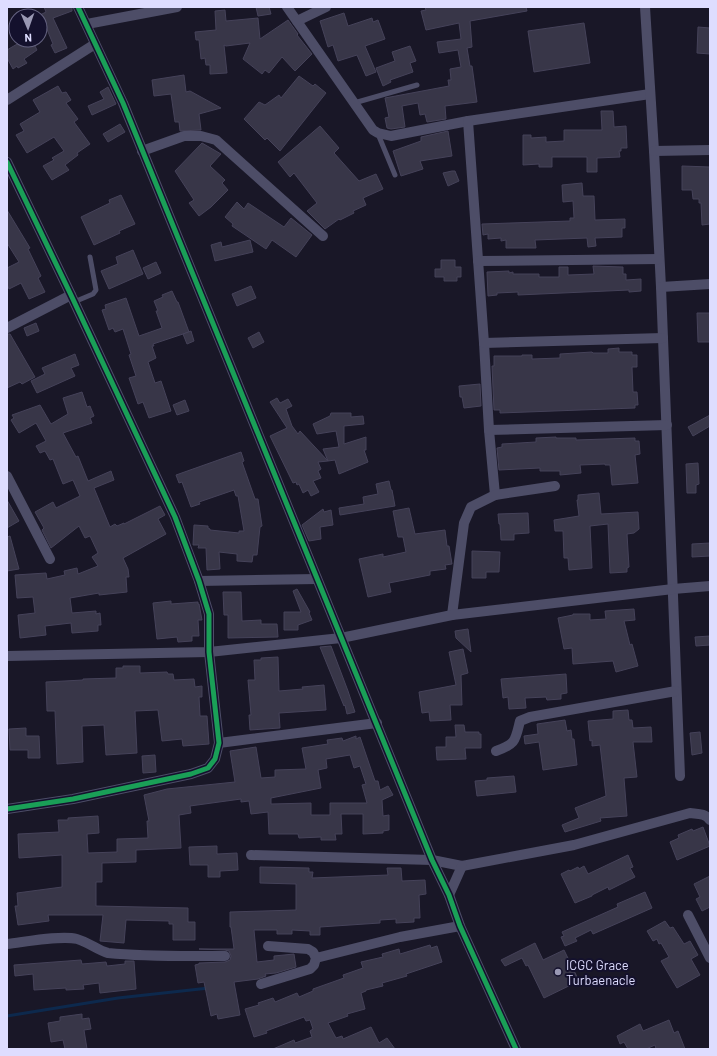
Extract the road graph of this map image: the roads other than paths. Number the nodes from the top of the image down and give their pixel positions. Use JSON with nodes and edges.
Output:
{"nodes":[{"id":1,"x":78,"y":7,"type":"edge"},
{"id":2,"x":177,"y":7,"type":"edge"},
{"id":3,"x":287,"y":7,"type":"edge"},
{"id":4,"x":326,"y":7,"type":"edge"},
{"id":5,"x":645,"y":7,"type":"edge"},
{"id":6,"x":296,"y":21,"type":"junction"},
{"id":7,"x":87,"y":24,"type":"junction"},
{"id":8,"x":95,"y":44,"type":"junction"},
{"id":9,"x":417,"y":85,"type":"dead end"},
{"id":10,"x":650,"y":94,"type":"junction"},
{"id":11,"x":7,"y":100,"type":"edge"},
{"id":12,"x":354,"y":103,"type":"junction"},
{"id":13,"x":468,"y":121,"type":"junction"},
{"id":14,"x":378,"y":134,"type":"junction"},
{"id":15,"x":710,"y":150,"type":"edge"},
{"id":16,"x":142,"y":151,"type":"junction"},
{"id":17,"x":654,"y":151,"type":"junction"},
{"id":18,"x":7,"y":162,"type":"edge"},
{"id":19,"x":395,"y":175,"type":"dead end"},
{"id":20,"x":323,"y":236,"type":"dead end"},
{"id":21,"x":90,"y":257,"type":"dead end"},
{"id":22,"x":659,"y":259,"type":"junction"},
{"id":23,"x":478,"y":261,"type":"junction"},
{"id":24,"x":710,"y":284,"type":"edge"},
{"id":25,"x":661,"y":287,"type":"junction"},
{"id":26,"x":73,"y":298,"type":"junction"},
{"id":27,"x":7,"y":328,"type":"edge"},
{"id":28,"x":663,"y":338,"type":"junction"},
{"id":29,"x":484,"y":343,"type":"junction"},
{"id":30,"x":667,"y":425,"type":"junction"},
{"id":31,"x":489,"y":430,"type":"junction"},
{"id":32,"x":7,"y":476,"type":"edge"},
{"id":33,"x":555,"y":486,"type":"dead end"},
{"id":34,"x":495,"y":495,"type":"junction"},
{"id":35,"x":50,"y":559,"type":"dead end"},
{"id":36,"x":316,"y":579,"type":"junction"},
{"id":37,"x":199,"y":581,"type":"junction"},
{"id":38,"x":710,"y":586,"type":"edge"},
{"id":39,"x":673,"y":589,"type":"junction"},
{"id":40,"x":452,"y":615,"type":"junction"},
{"id":41,"x":340,"y":638,"type":"junction"},
{"id":42,"x":209,"y":652,"type":"junction"},
{"id":43,"x":7,"y":656,"type":"edge"},
{"id":44,"x":676,"y":691,"type":"junction"},
{"id":45,"x":377,"y":723,"type":"junction"},
{"id":46,"x":219,"y":743,"type":"junction"},
{"id":47,"x":496,"y":752,"type":"dead end"},
{"id":48,"x":680,"y":776,"type":"dead end"},
{"id":49,"x":7,"y":809,"type":"edge"},
{"id":50,"x":710,"y":820,"type":"edge"},
{"id":51,"x":251,"y":855,"type":"dead end"},
{"id":52,"x":432,"y":860,"type":"junction"},
{"id":53,"x":462,"y":866,"type":"junction"},
{"id":54,"x":449,"y":895,"type":"junction"},
{"id":55,"x":688,"y":914,"type":"dead end"},
{"id":56,"x":460,"y":926,"type":"junction"},
{"id":57,"x":7,"y":944,"type":"edge"},
{"id":58,"x":268,"y":946,"type":"dead end"},
{"id":59,"x":225,"y":956,"type":"dead end"},
{"id":60,"x":316,"y":958,"type":"junction"},
{"id":61,"x":710,"y":958,"type":"edge"},
{"id":62,"x":260,"y":984,"type":"dead end"},
{"id":63,"x":516,"y":1049,"type":"edge"}],
"edges":[{"from":1,"to":7,"type":"street"},
{"from":2,"to":7,"type":"street"},
{"from":3,"to":6,"type":"street"},
{"from":4,"to":6,"type":"street"},
{"from":5,"to":10,"type":"street"},
{"from":6,"to":12,"type":"street"},
{"from":7,"to":8,"type":"street"},
{"from":8,"to":11,"type":"street"},
{"from":8,"to":16,"type":"street"},
{"from":9,"to":12,"type":"lane"},
{"from":10,"to":13,"type":"street"},
{"from":10,"to":17,"type":"street"},
{"from":12,"to":14,"type":"street"},
{"from":13,"to":14,"type":"street"},
{"from":13,"to":23,"type":"street"},
{"from":14,"to":19,"type":"lane"},
{"from":15,"to":17,"type":"street"},
{"from":16,"to":20,"type":"street"},
{"from":16,"to":36,"type":"street"},
{"from":17,"to":22,"type":"street"},
{"from":18,"to":26,"type":"street"},
{"from":21,"to":26,"type":"lane"},
{"from":22,"to":23,"type":"street"},
{"from":22,"to":25,"type":"street"},
{"from":23,"to":29,"type":"street"},
{"from":24,"to":25,"type":"street"},
{"from":25,"to":28,"type":"street"},
{"from":26,"to":27,"type":"street"},
{"from":26,"to":37,"type":"street"},
{"from":28,"to":29,"type":"street"},
{"from":28,"to":30,"type":"street"},
{"from":29,"to":31,"type":"street"},
{"from":30,"to":31,"type":"street"},
{"from":30,"to":39,"type":"street"},
{"from":31,"to":34,"type":"street"},
{"from":32,"to":35,"type":"street"},
{"from":33,"to":34,"type":"street"},
{"from":34,"to":40,"type":"street"},
{"from":36,"to":37,"type":"street"},
{"from":36,"to":41,"type":"street"},
{"from":37,"to":42,"type":"street"},
{"from":38,"to":39,"type":"street"},
{"from":39,"to":40,"type":"street"},
{"from":39,"to":44,"type":"street"},
{"from":40,"to":41,"type":"street"},
{"from":41,"to":42,"type":"street"},
{"from":41,"to":45,"type":"street"},
{"from":42,"to":43,"type":"street"},
{"from":42,"to":46,"type":"street"},
{"from":44,"to":47,"type":"street"},
{"from":44,"to":48,"type":"street"},
{"from":45,"to":46,"type":"street"},
{"from":45,"to":52,"type":"street"},
{"from":46,"to":49,"type":"street"},
{"from":50,"to":53,"type":"street"},
{"from":51,"to":52,"type":"street"},
{"from":52,"to":53,"type":"street"},
{"from":52,"to":54,"type":"street"},
{"from":53,"to":54,"type":"street"},
{"from":54,"to":56,"type":"street"},
{"from":55,"to":61,"type":"street"},
{"from":56,"to":60,"type":"street"},
{"from":56,"to":63,"type":"street"},
{"from":57,"to":59,"type":"street"},
{"from":58,"to":60,"type":"street"},
{"from":60,"to":62,"type":"street"}]}
